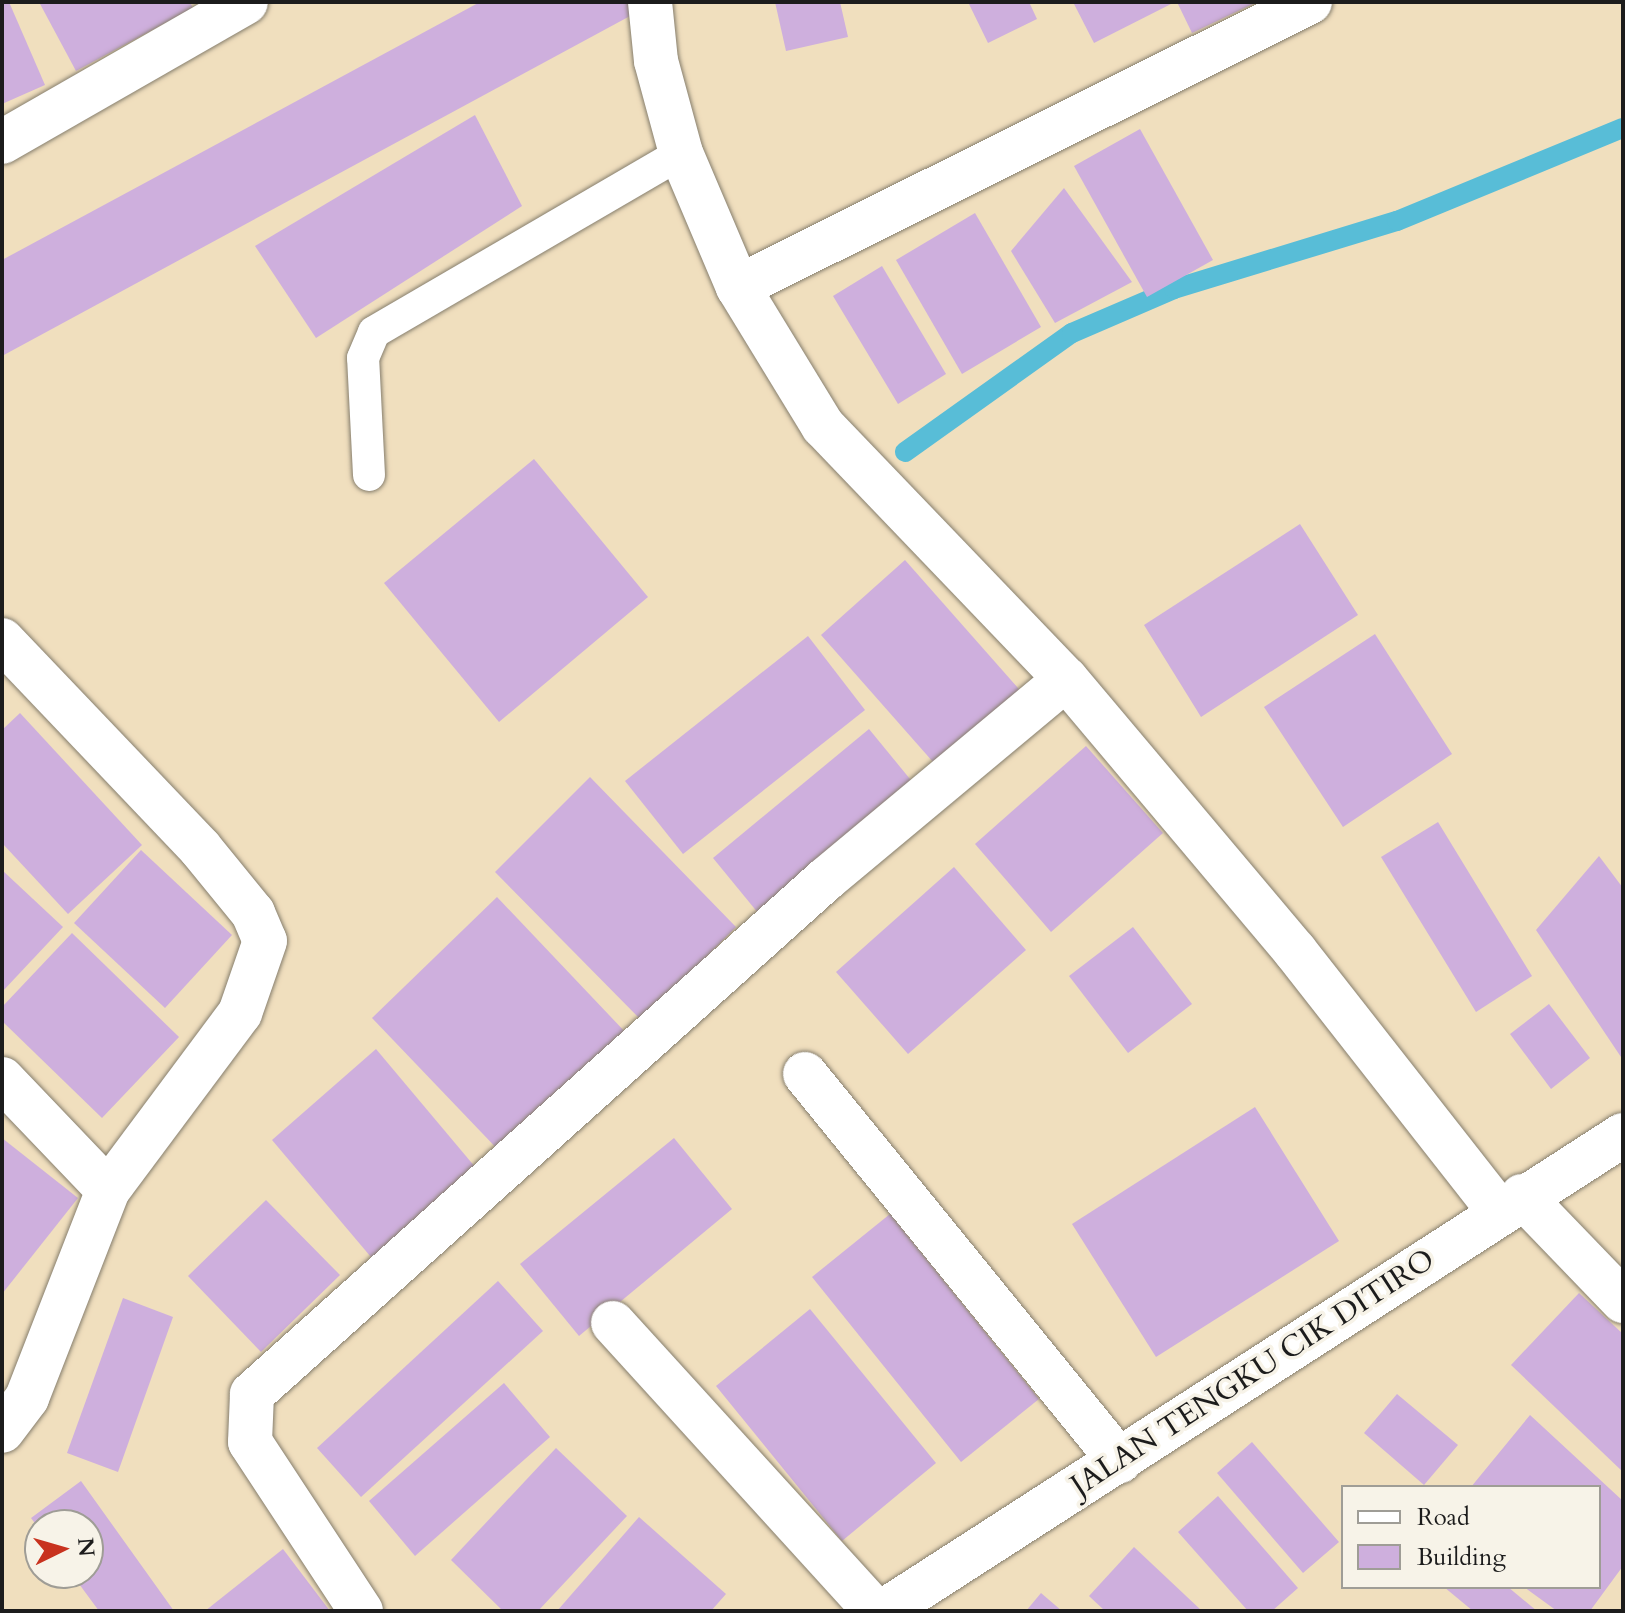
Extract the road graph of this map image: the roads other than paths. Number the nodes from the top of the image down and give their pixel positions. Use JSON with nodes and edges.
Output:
{"nodes":[{"id":1,"x":246,"y":2,"type":"edge"},
{"id":2,"x":650,"y":2,"type":"edge"},
{"id":3,"x":1310,"y":2,"type":"edge"},
{"id":4,"x":2,"y":142,"type":"edge"},
{"id":5,"x":681,"y":153,"type":"junction"},
{"id":6,"x":738,"y":287,"type":"junction"},
{"id":7,"x":369,"y":475,"type":"dead end"},
{"id":8,"x":2,"y":640,"type":"edge"},
{"id":9,"x":1066,"y":679,"type":"junction"},
{"id":10,"x":805,"y":1074,"type":"dead end"},
{"id":11,"x":2,"y":1079,"type":"edge"},
{"id":12,"x":1623,"y":1135,"type":"edge"},
{"id":13,"x":108,"y":1190,"type":"junction"},
{"id":14,"x":1511,"y":1204,"type":"junction"},
{"id":15,"x":1623,"y":1301,"type":"edge"},
{"id":16,"x":613,"y":1323,"type":"dead end"},
{"id":17,"x":2,"y":1431,"type":"edge"},
{"id":18,"x":1120,"y":1461,"type":"junction"},
{"id":19,"x":896,"y":1608,"type":"edge"},
{"id":20,"x":361,"y":1611,"type":"edge"}],
"edges":[{"from":1,"to":4,"type":"street"},
{"from":2,"to":5,"type":"street"},
{"from":3,"to":6,"type":"street"},
{"from":5,"to":6,"type":"street"},
{"from":5,"to":7,"type":"lane"},
{"from":6,"to":9,"type":"street"},
{"from":8,"to":13,"type":"street"},
{"from":9,"to":14,"type":"street"},
{"from":9,"to":20,"type":"street"},
{"from":10,"to":18,"type":"street"},
{"from":11,"to":13,"type":"street"},
{"from":12,"to":14,"type":"street","name":"JALAN TENGKU CIK DITIRO"},
{"from":13,"to":17,"type":"street"},
{"from":14,"to":15,"type":"street"},
{"from":14,"to":18,"type":"street","name":"JALAN TENGKU CIK DITIRO"},
{"from":16,"to":19,"type":"street"},
{"from":18,"to":19,"type":"street","name":"JALAN TENGKU CIK DITIRO"}]}
